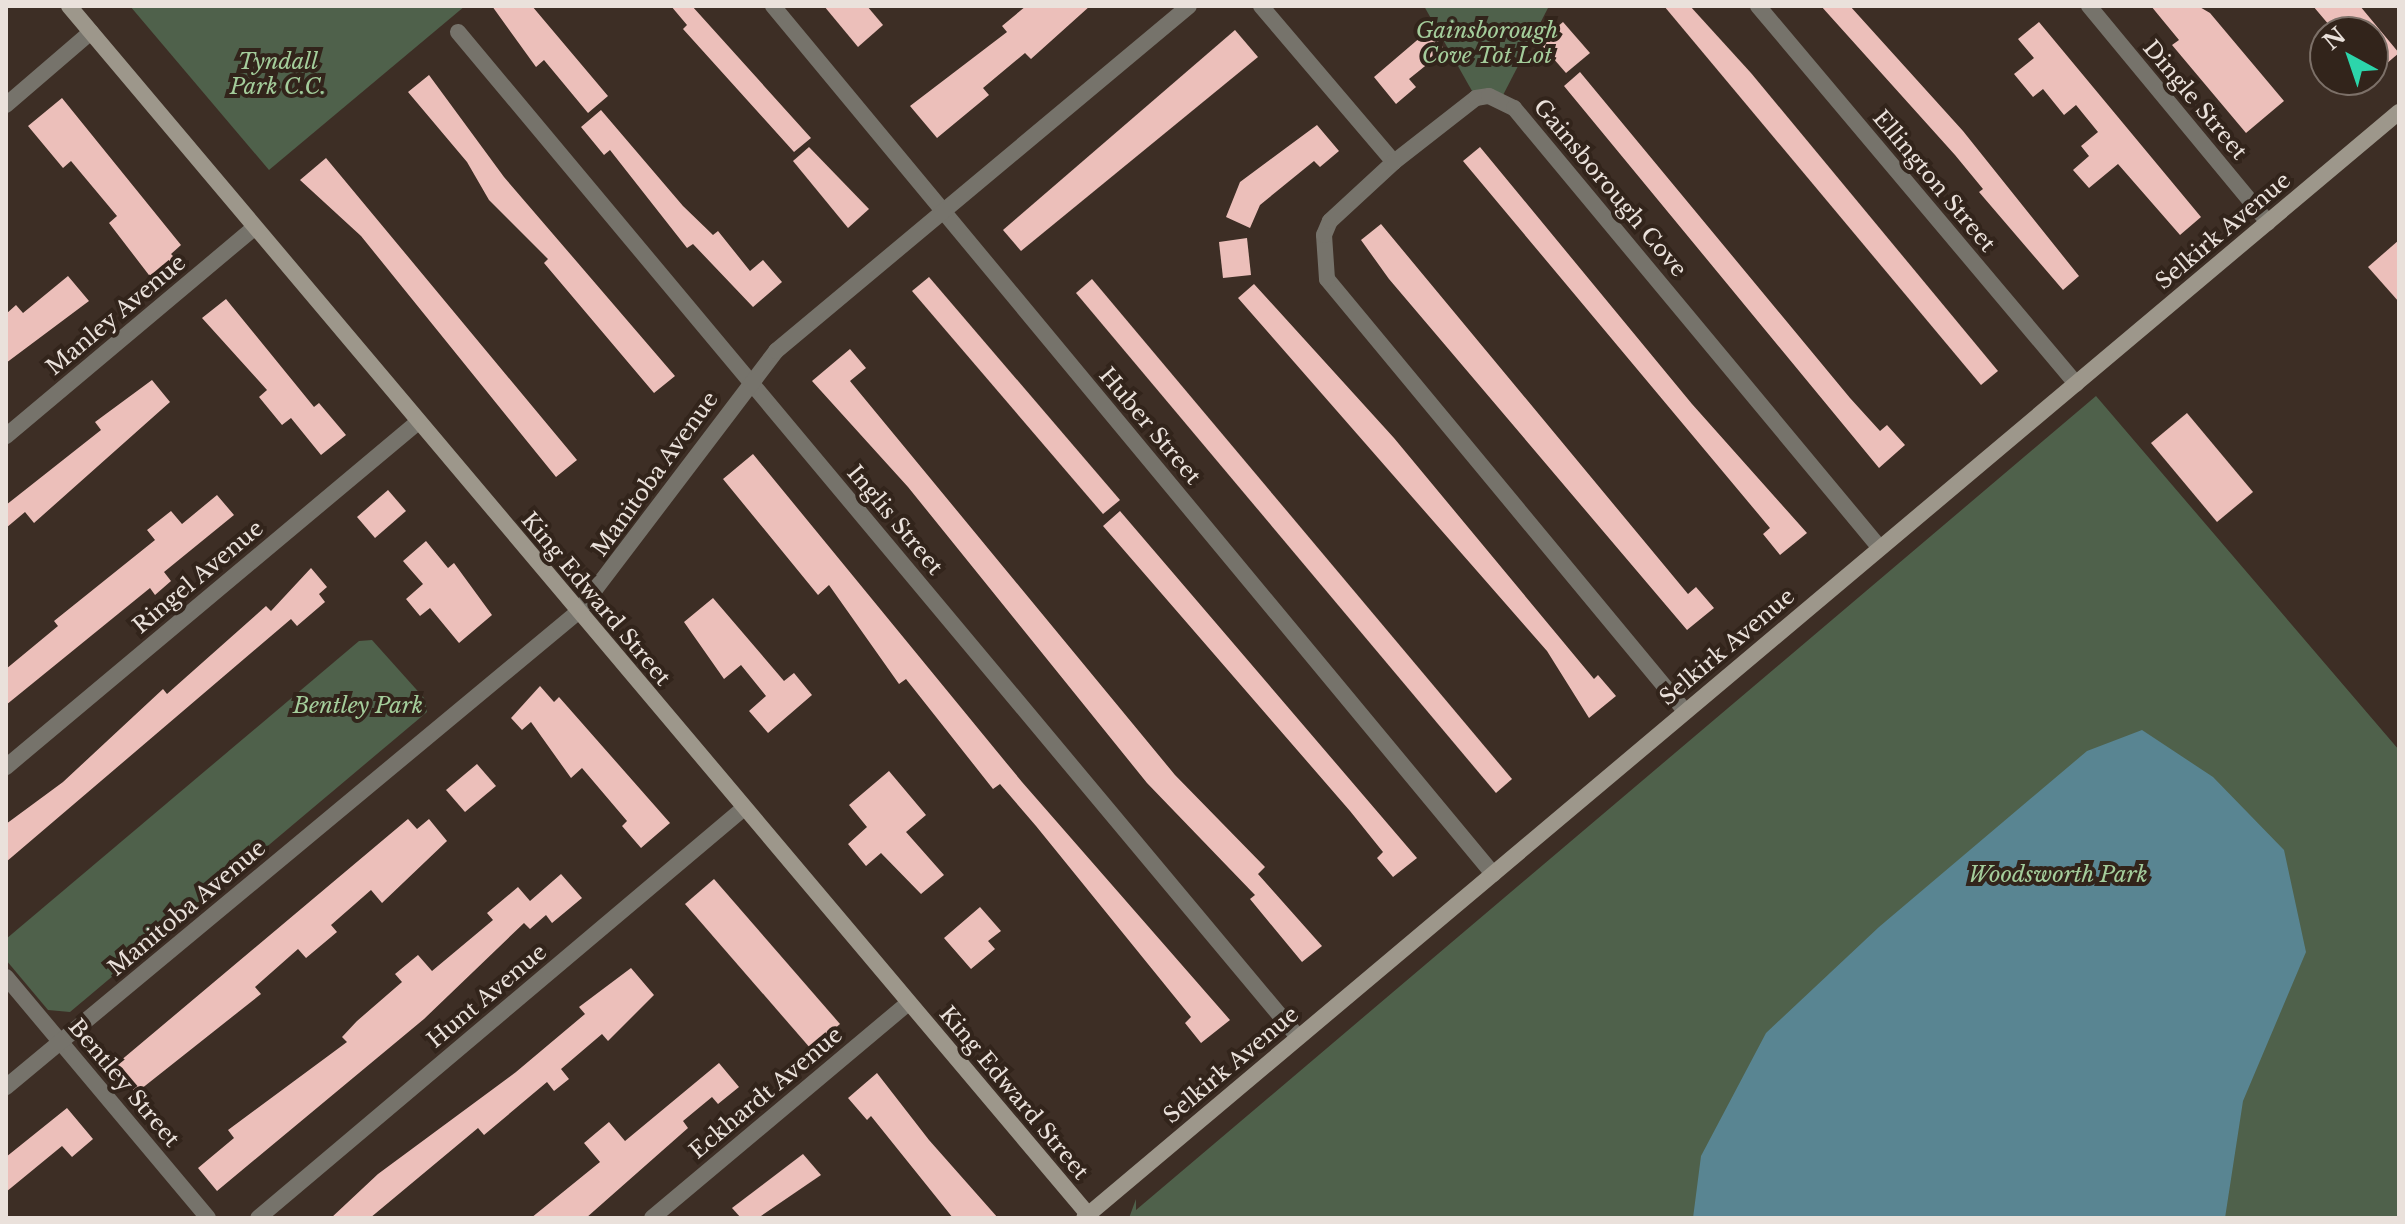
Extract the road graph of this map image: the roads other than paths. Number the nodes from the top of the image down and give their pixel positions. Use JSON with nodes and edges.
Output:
{"nodes":[{"id":1,"x":69,"y":6,"type":"edge"},
{"id":2,"x":773,"y":6,"type":"edge"},
{"id":3,"x":1189,"y":6,"type":"edge"},
{"id":4,"x":1261,"y":6,"type":"edge"},
{"id":5,"x":1758,"y":6,"type":"edge"},
{"id":6,"x":2089,"y":6,"type":"edge"},
{"id":7,"x":91,"y":32,"type":"junction"},
{"id":8,"x":458,"y":32,"type":"dead end"},
{"id":9,"x":6,"y":105,"type":"edge"},
{"id":10,"x":2399,"y":112,"type":"edge"},
{"id":11,"x":1394,"y":162,"type":"junction"},
{"id":12,"x":941,"y":209,"type":"junction"},
{"id":13,"x":2268,"y":222,"type":"junction"},
{"id":14,"x":254,"y":228,"type":"junction"},
{"id":15,"x":749,"y":380,"type":"junction"},
{"id":16,"x":2076,"y":384,"type":"junction"},
{"id":17,"x":418,"y":422,"type":"junction"},
{"id":18,"x":6,"y":436,"type":"edge"},
{"id":19,"x":1880,"y":548,"type":"junction"},
{"id":20,"x":578,"y":612,"type":"junction"},
{"id":21,"x":1685,"y":711,"type":"junction"},
{"id":22,"x":6,"y":767,"type":"edge"},
{"id":23,"x":744,"y":808,"type":"junction"},
{"id":24,"x":1493,"y":874,"type":"junction"},
{"id":25,"x":6,"y":977,"type":"edge"},
{"id":26,"x":908,"y":1003,"type":"junction"},
{"id":27,"x":1298,"y":1037,"type":"junction"},
{"id":28,"x":60,"y":1041,"type":"junction"},
{"id":29,"x":6,"y":1087,"type":"edge"},
{"id":30,"x":1088,"y":1217,"type":"edge"},
{"id":31,"x":208,"y":1218,"type":"edge"},
{"id":32,"x":258,"y":1218,"type":"edge"},
{"id":33,"x":652,"y":1218,"type":"edge"}],
"edges":[{"from":1,"to":7,"type":"street","name":"King Edward Street"},
{"from":2,"to":12,"type":"street","name":"Huber Street"},
{"from":3,"to":12,"type":"street","name":"Manitoba Avenue"},
{"from":4,"to":11,"type":"street"},
{"from":5,"to":16,"type":"street","name":"Ellington Street"},
{"from":6,"to":13,"type":"street","name":"Dingle Street"},
{"from":7,"to":9,"type":"street"},
{"from":7,"to":14,"type":"street","name":"King Edward Street"},
{"from":8,"to":15,"type":"street","name":"Inglis Street"},
{"from":10,"to":13,"type":"street","name":"Selkirk Avenue"},
{"from":11,"to":19,"type":"street","name":"Gainsborough Cove"},
{"from":11,"to":21,"type":"street","name":"Gainsborough Cove"},
{"from":12,"to":15,"type":"street","name":"Manitoba Avenue"},
{"from":12,"to":24,"type":"street","name":"Huber Street"},
{"from":13,"to":16,"type":"street","name":"Selkirk Avenue"},
{"from":14,"to":17,"type":"street","name":"King Edward Street"},
{"from":14,"to":18,"type":"street","name":"Manley Avenue"},
{"from":15,"to":20,"type":"street","name":"Manitoba Avenue"},
{"from":15,"to":27,"type":"street","name":"Inglis Street"},
{"from":16,"to":19,"type":"street","name":"Selkirk Avenue"},
{"from":17,"to":20,"type":"street","name":"King Edward Street"},
{"from":17,"to":22,"type":"street","name":"Ringel Avenue"},
{"from":19,"to":21,"type":"street","name":"Selkirk Avenue"},
{"from":20,"to":23,"type":"street","name":"King Edward Street"},
{"from":20,"to":28,"type":"street","name":"Manitoba Avenue"},
{"from":21,"to":24,"type":"street","name":"Selkirk Avenue"},
{"from":23,"to":26,"type":"street","name":"King Edward Street"},
{"from":23,"to":32,"type":"street","name":"Hunt Avenue"},
{"from":24,"to":27,"type":"street","name":"Selkirk Avenue"},
{"from":25,"to":28,"type":"street","name":"Bentley Street"},
{"from":26,"to":30,"type":"street","name":"King Edward Street"},
{"from":26,"to":33,"type":"street","name":"Eckhardt Avenue"},
{"from":27,"to":30,"type":"street","name":"Selkirk Avenue"},
{"from":28,"to":29,"type":"street","name":"Manitoba Avenue"},
{"from":28,"to":31,"type":"street","name":"Bentley Street"}]}
